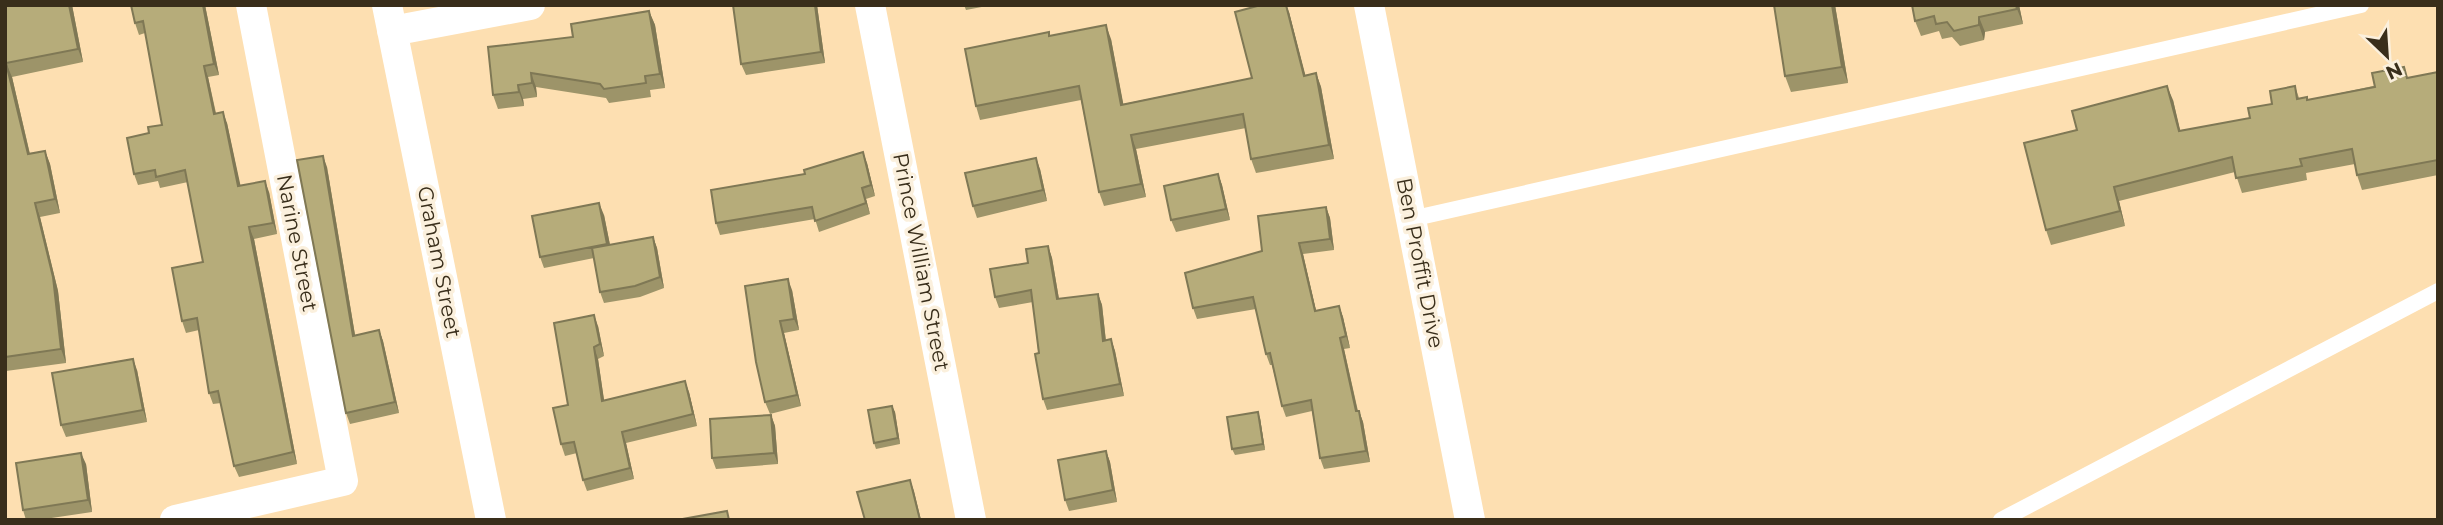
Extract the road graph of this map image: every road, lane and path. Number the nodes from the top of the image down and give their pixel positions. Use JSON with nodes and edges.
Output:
{"nodes":[{"id":1,"x":251,"y":5,"type":"edge"},
{"id":2,"x":530,"y":5,"type":"edge"},
{"id":3,"x":870,"y":5,"type":"edge"},
{"id":4,"x":1369,"y":5,"type":"edge"},
{"id":5,"x":2361,"y":5,"type":"edge"},
{"id":6,"x":390,"y":18,"type":"edge"},
{"id":7,"x":1411,"y":219,"type":"junction"},
{"id":8,"x":2438,"y":290,"type":"edge"},
{"id":9,"x":176,"y":520,"type":"edge"},
{"id":10,"x":491,"y":520,"type":"edge"},
{"id":11,"x":971,"y":520,"type":"edge"},
{"id":12,"x":1470,"y":520,"type":"edge"},
{"id":13,"x":2001,"y":520,"type":"edge"}],
"edges":[{"from":1,"to":9,"type":"street","name":"Narine Street"},
{"from":2,"to":6,"type":"street"},
{"from":3,"to":11,"type":"street","name":"Prince William Street"},
{"from":4,"to":7,"type":"street","name":"Ben Proffit Drive"},
{"from":5,"to":7,"type":"lane"},
{"from":6,"to":10,"type":"street","name":"Graham Street"},
{"from":7,"to":12,"type":"street","name":"Ben Proffit Drive"},
{"from":8,"to":13,"type":"lane"}]}
